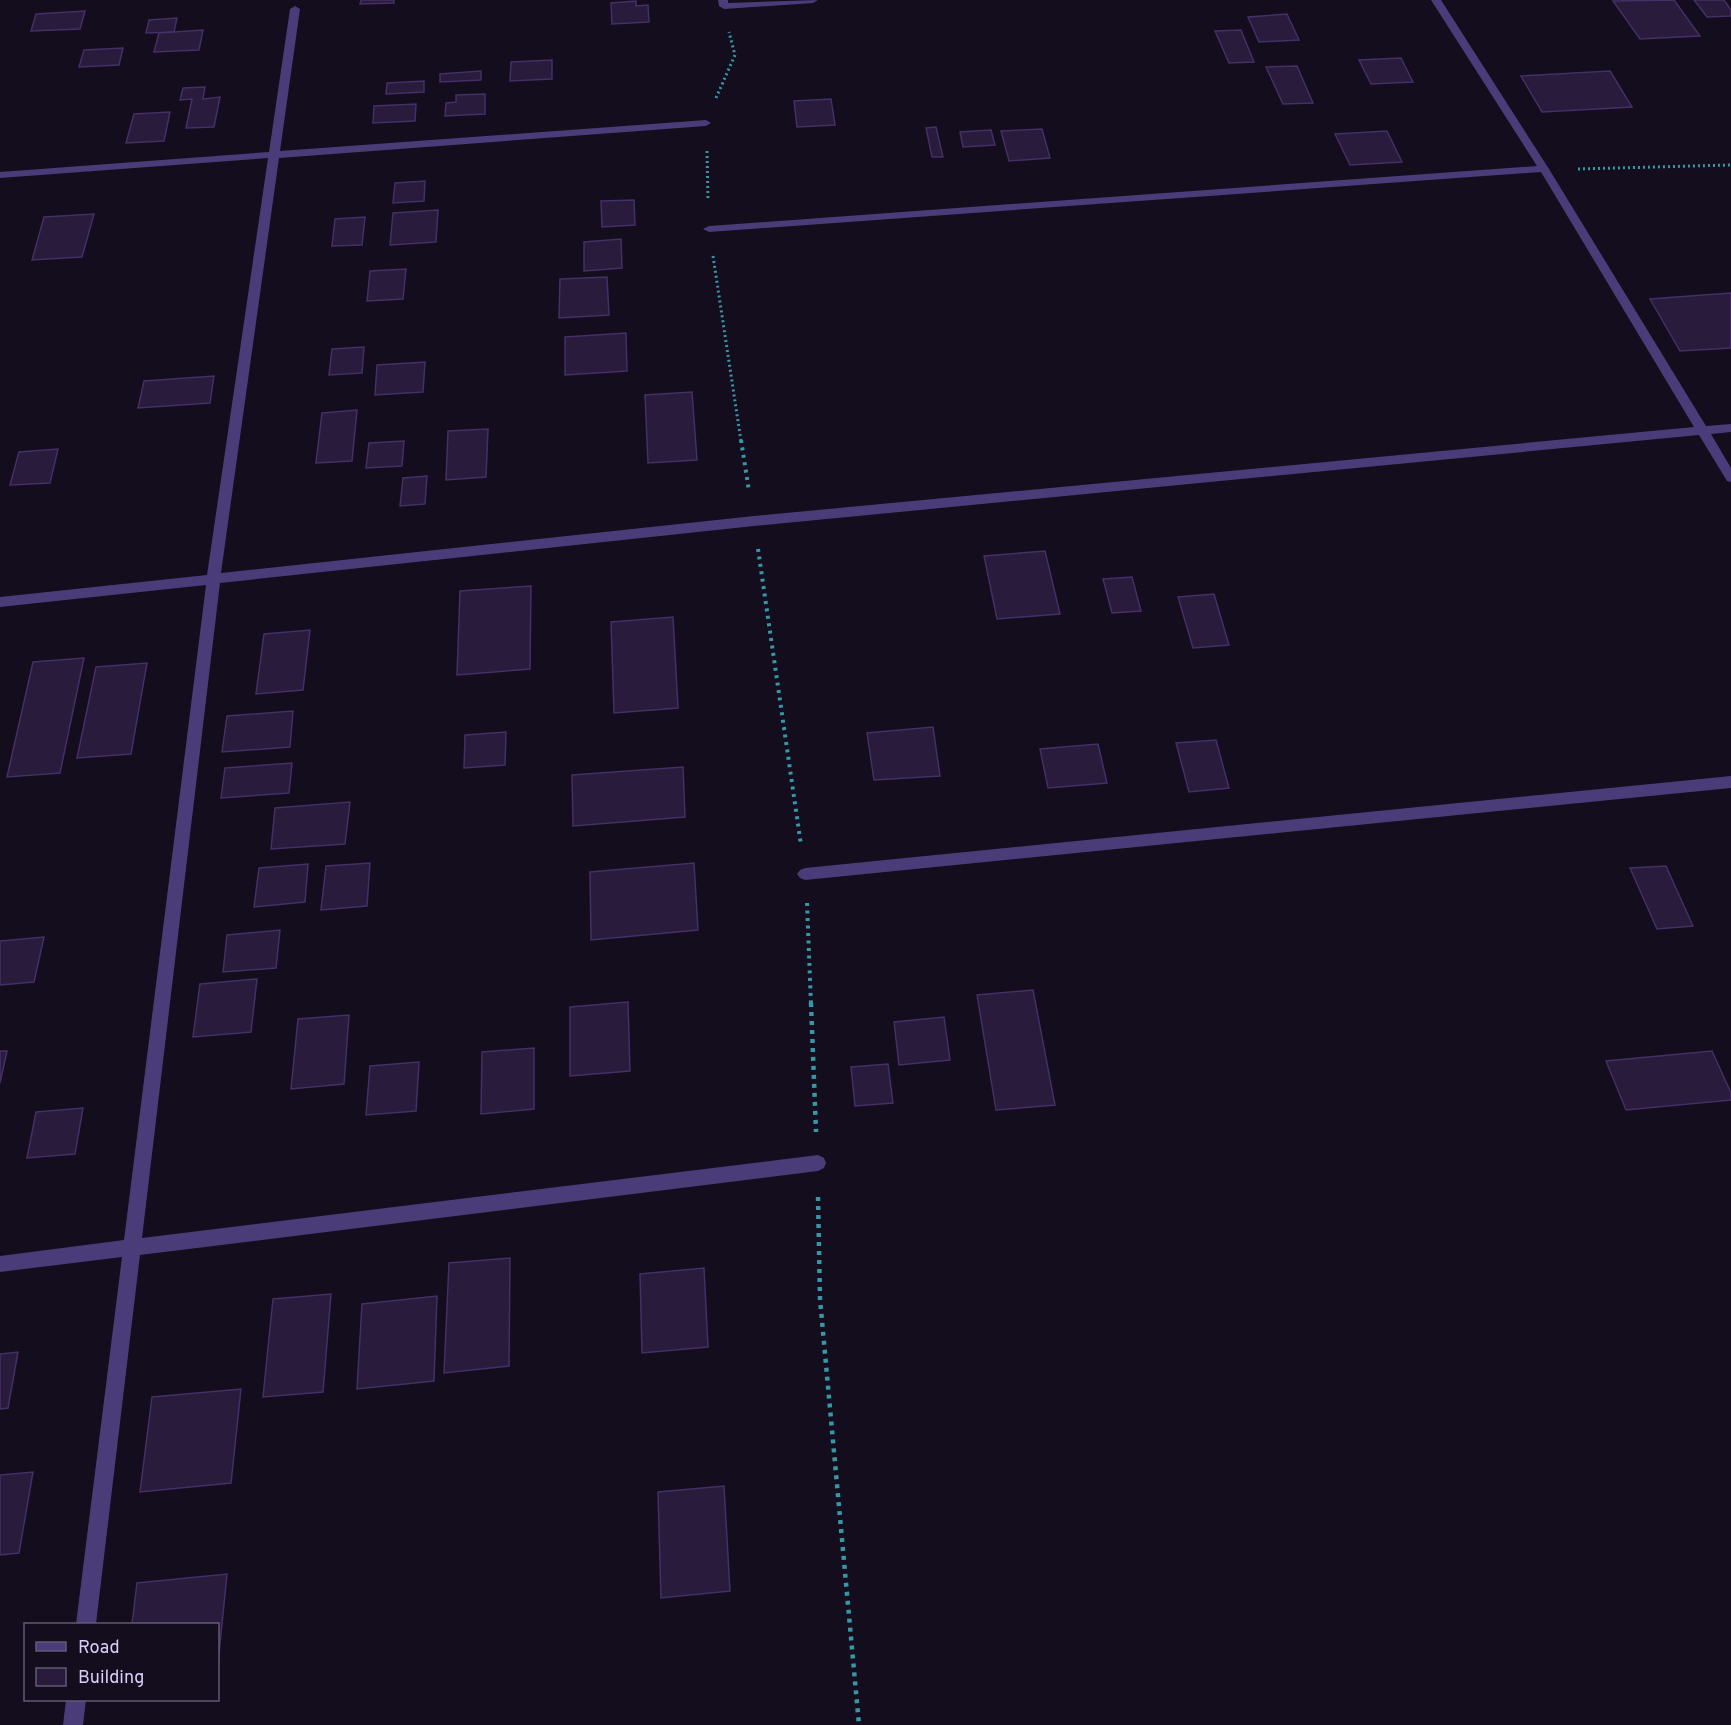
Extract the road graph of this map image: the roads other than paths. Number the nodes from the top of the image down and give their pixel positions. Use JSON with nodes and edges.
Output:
{"nodes":[{"id":1,"x":723,"y":0,"type":"edge"},
{"id":2,"x":813,"y":0,"type":"edge"},
{"id":3,"x":1436,"y":0,"type":"edge"},
{"id":4,"x":295,"y":9,"type":"dead end"},
{"id":5,"x":706,"y":123,"type":"dead end"},
{"id":6,"x":273,"y":157,"type":"junction"},
{"id":7,"x":1544,"y":169,"type":"junction"},
{"id":8,"x":0,"y":175,"type":"edge"},
{"id":9,"x":709,"y":229,"type":"dead end"},
{"id":10,"x":1731,"y":429,"type":"edge"},
{"id":11,"x":1702,"y":431,"type":"junction"},
{"id":12,"x":1731,"y":478,"type":"edge"},
{"id":13,"x":214,"y":580,"type":"junction"},
{"id":14,"x":0,"y":602,"type":"edge"},
{"id":15,"x":1731,"y":782,"type":"edge"},
{"id":16,"x":806,"y":874,"type":"dead end"},
{"id":17,"x":818,"y":1163,"type":"dead end"},
{"id":18,"x":132,"y":1247,"type":"junction"},
{"id":19,"x":0,"y":1264,"type":"edge"},
{"id":20,"x":86,"y":1623,"type":"edge"},
{"id":21,"x":76,"y":1701,"type":"edge"},
{"id":22,"x":73,"y":1725,"type":"edge"}],
"edges":[{"from":1,"to":2,"type":"street"},
{"from":3,"to":7,"type":"street"},
{"from":4,"to":6,"type":"street"},
{"from":5,"to":6,"type":"street"},
{"from":6,"to":8,"type":"street"},
{"from":6,"to":13,"type":"street"},
{"from":7,"to":9,"type":"street"},
{"from":7,"to":11,"type":"street"},
{"from":10,"to":11,"type":"street"},
{"from":11,"to":12,"type":"street"},
{"from":11,"to":13,"type":"street"},
{"from":13,"to":14,"type":"street"},
{"from":13,"to":18,"type":"street"},
{"from":15,"to":16,"type":"street"},
{"from":17,"to":18,"type":"street"},
{"from":18,"to":19,"type":"street"},
{"from":18,"to":20,"type":"street"},
{"from":21,"to":22,"type":"street"}]}
